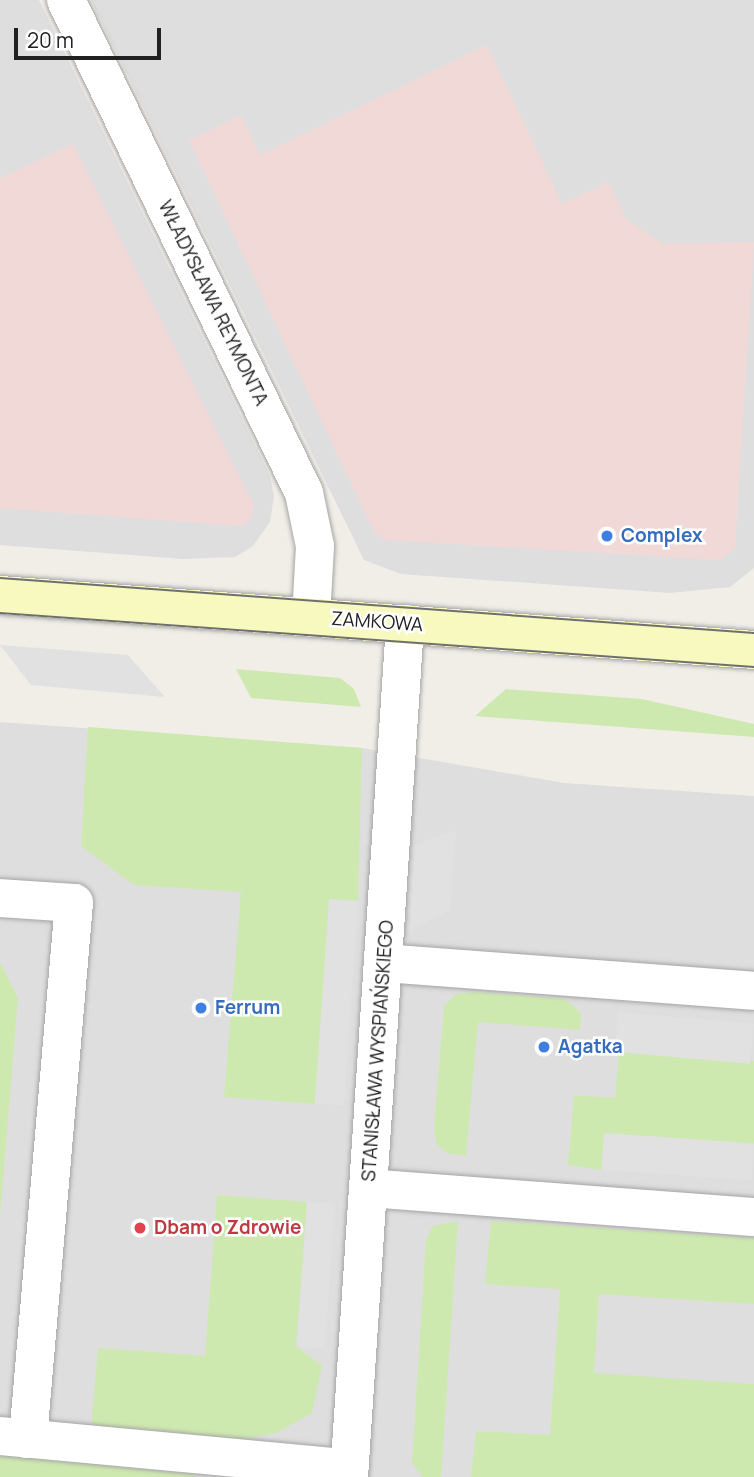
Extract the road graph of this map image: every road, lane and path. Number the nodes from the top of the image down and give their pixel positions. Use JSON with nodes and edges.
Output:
{"nodes":[{"id":1,"x":66,"y":0,"type":"edge"},
{"id":2,"x":0,"y":595,"type":"edge"},
{"id":3,"x":311,"y":618,"type":"junction"},
{"id":4,"x":405,"y":624,"type":"junction"},
{"id":5,"x":754,"y":650,"type":"edge"},
{"id":6,"x":0,"y":898,"type":"edge"},
{"id":7,"x":384,"y":963,"type":"junction"},
{"id":8,"x":754,"y":991,"type":"edge"},
{"id":9,"x":368,"y":1188,"type":"junction"},
{"id":10,"x":754,"y":1217,"type":"edge"},
{"id":11,"x":14,"y":1437,"type":"edge"},
{"id":12,"x":348,"y":1473,"type":"edge"}],
"edges":[{"from":1,"to":3,"type":"street","name":"WŁADYSŁAWA REYMONTA"},
{"from":2,"to":3,"type":"street","name":"ZAMKOWA"},
{"from":3,"to":4,"type":"street","name":"ZAMKOWA"},
{"from":4,"to":5,"type":"street","name":"ZAMKOWA"},
{"from":4,"to":7,"type":"street","name":"STANISŁAWA WYSPIAŃSKIEGO"},
{"from":6,"to":11,"type":"street"},
{"from":7,"to":8,"type":"street"},
{"from":7,"to":9,"type":"street","name":"STANISŁAWA WYSPIAŃSKIEGO"},
{"from":9,"to":10,"type":"street"},
{"from":9,"to":12,"type":"street","name":"STANISŁAWA WYSPIAŃSKIEGO"},
{"from":11,"to":12,"type":"street"}]}
